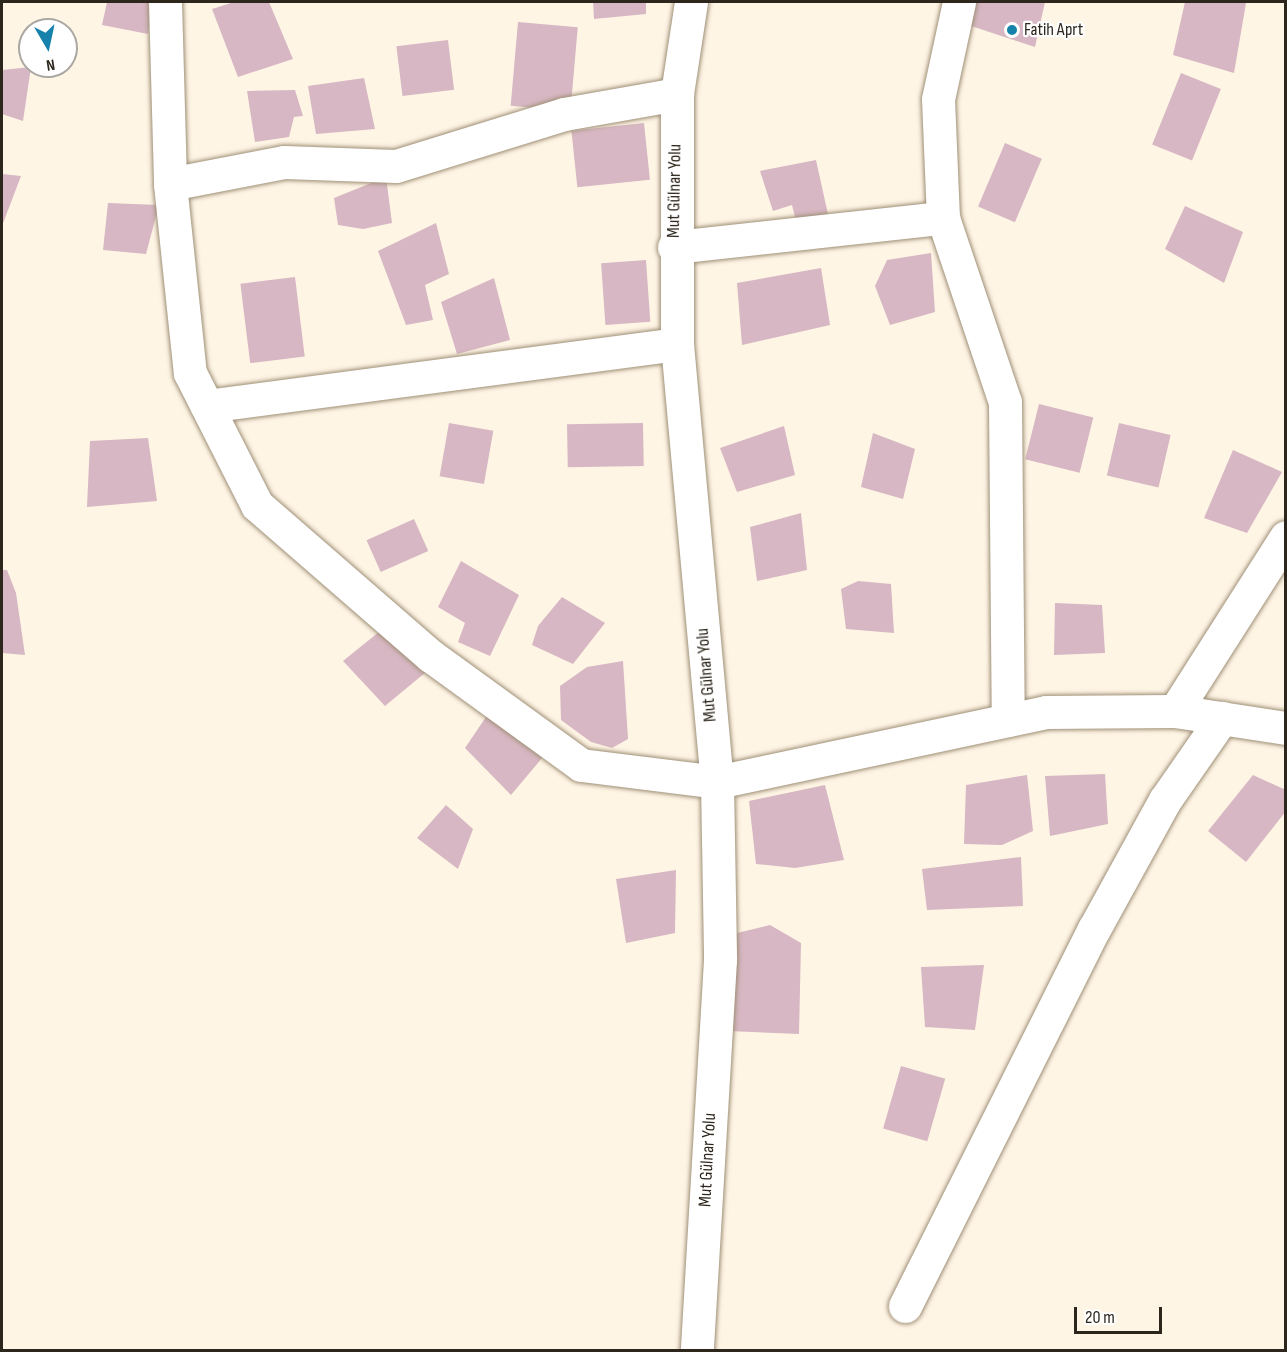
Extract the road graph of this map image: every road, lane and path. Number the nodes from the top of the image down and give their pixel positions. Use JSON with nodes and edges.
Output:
{"nodes":[{"id":1,"x":165,"y":2,"type":"edge"},
{"id":2,"x":692,"y":2,"type":"edge"},
{"id":3,"x":959,"y":2,"type":"edge"},
{"id":4,"x":677,"y":94,"type":"junction"},
{"id":5,"x":170,"y":184,"type":"junction"},
{"id":6,"x":943,"y":218,"type":"junction"},
{"id":7,"x":674,"y":247,"type":"junction"},
{"id":8,"x":677,"y":344,"type":"junction"},
{"id":9,"x":207,"y":406,"type":"junction"},
{"id":10,"x":1286,"y":537,"type":"edge"},
{"id":11,"x":1175,"y":711,"type":"junction"},
{"id":12,"x":1222,"y":718,"type":"junction"},
{"id":13,"x":1008,"y":720,"type":"junction"},
{"id":14,"x":1286,"y":728,"type":"edge"},
{"id":15,"x":717,"y":782,"type":"junction"},
{"id":16,"x":905,"y":1306,"type":"dead end"},
{"id":17,"x":697,"y":1350,"type":"edge"}],
"edges":[{"from":1,"to":5,"type":"street"},
{"from":2,"to":4,"type":"street","name":"Mut Gülnar Yolu"},
{"from":3,"to":6,"type":"street"},
{"from":4,"to":5,"type":"street"},
{"from":4,"to":7,"type":"street","name":"Mut Gülnar Yolu"},
{"from":5,"to":9,"type":"street"},
{"from":6,"to":7,"type":"street"},
{"from":6,"to":13,"type":"street"},
{"from":7,"to":8,"type":"street","name":"Mut Gülnar Yolu"},
{"from":8,"to":9,"type":"street"},
{"from":8,"to":15,"type":"street","name":"Mut Gülnar Yolu"},
{"from":9,"to":15,"type":"street"},
{"from":10,"to":11,"type":"street"},
{"from":11,"to":12,"type":"street"},
{"from":11,"to":13,"type":"street"},
{"from":12,"to":14,"type":"street"},
{"from":12,"to":16,"type":"street"},
{"from":13,"to":15,"type":"street"},
{"from":15,"to":17,"type":"street","name":"Mut Gülnar Yolu"}]}
